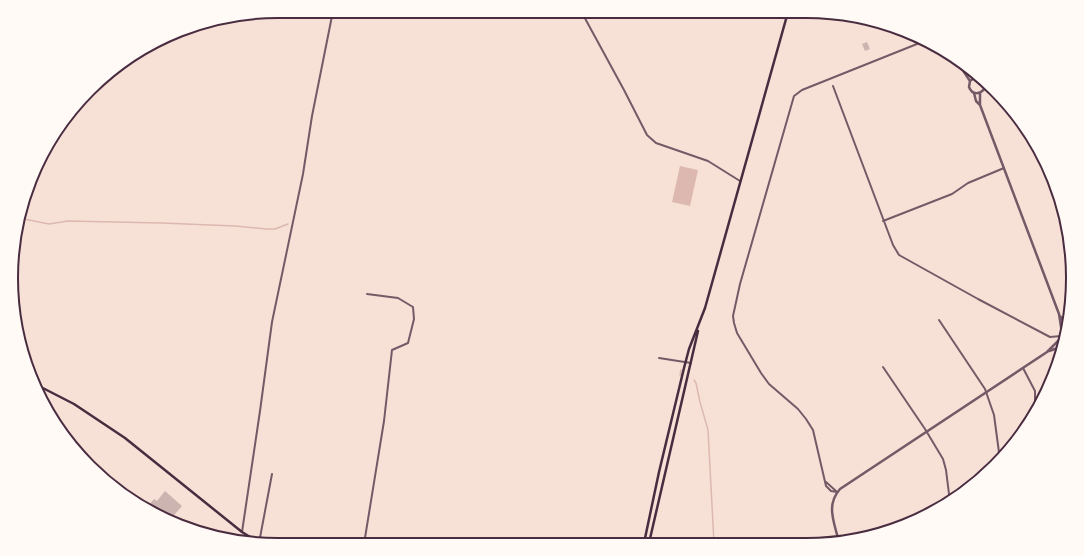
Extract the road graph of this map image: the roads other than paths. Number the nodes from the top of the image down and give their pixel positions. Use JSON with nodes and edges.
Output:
{"nodes":[{"id":1,"x":332,"y":18,"type":"edge"},
{"id":2,"x":585,"y":18,"type":"edge"},
{"id":3,"x":786,"y":18,"type":"edge"},
{"id":4,"x":918,"y":44,"type":"edge"},
{"id":5,"x":964,"y":72,"type":"edge"},
{"id":6,"x":972,"y":79,"type":"edge"},
{"id":7,"x":970,"y":81,"type":"junction"},
{"id":8,"x":833,"y":86,"type":"dead end"},
{"id":9,"x":984,"y":89,"type":"edge"},
{"id":10,"x":974,"y":93,"type":"junction"},
{"id":11,"x":980,"y":93,"type":"junction"},
{"id":12,"x":980,"y":106,"type":"junction"},
{"id":13,"x":1004,"y":168,"type":"junction"},
{"id":14,"x":740,"y":181,"type":"junction"},
{"id":15,"x":883,"y":221,"type":"junction"},
{"id":16,"x":367,"y":294,"type":"dead end"},
{"id":17,"x":1059,"y":314,"type":"junction"},
{"id":18,"x":938,"y":320,"type":"dead end"},
{"id":19,"x":1063,"y":320,"type":"edge"},
{"id":20,"x":699,"y":325,"type":"junction"},
{"id":21,"x":1061,"y":329,"type":"edge"},
{"id":22,"x":1059,"y":336,"type":"edge"},
{"id":23,"x":1058,"y":340,"type":"edge"},
{"id":24,"x":1056,"y":348,"type":"edge"},
{"id":25,"x":1046,"y":352,"type":"junction"},
{"id":26,"x":659,"y":358,"type":"dead end"},
{"id":27,"x":686,"y":362,"type":"junction"},
{"id":28,"x":691,"y":363,"type":"junction"},
{"id":29,"x":883,"y":367,"type":"dead end"},
{"id":30,"x":1022,"y":367,"type":"junction"},
{"id":31,"x":43,"y":388,"type":"edge"},
{"id":32,"x":985,"y":392,"type":"junction"},
{"id":33,"x":1035,"y":400,"type":"edge"},
{"id":34,"x":926,"y":432,"type":"junction"},
{"id":35,"x":999,"y":452,"type":"edge"},
{"id":36,"x":272,"y":474,"type":"dead end"},
{"id":37,"x":837,"y":492,"type":"junction"},
{"id":38,"x":949,"y":495,"type":"edge"},
{"id":39,"x":242,"y":532,"type":"junction"},
{"id":40,"x":248,"y":536,"type":"edge"},
{"id":41,"x":837,"y":536,"type":"edge"},
{"id":42,"x":261,"y":537,"type":"edge"},
{"id":43,"x":365,"y":538,"type":"edge"},
{"id":44,"x":645,"y":538,"type":"edge"},
{"id":45,"x":650,"y":538,"type":"edge"}],
"edges":[{"from":1,"to":39,"type":"street"},
{"from":2,"to":14,"type":"street"},
{"from":3,"to":14,"type":"main road"},
{"from":4,"to":37,"type":"street"},
{"from":5,"to":7,"type":"street"},
{"from":6,"to":7,"type":"street"},
{"from":7,"to":10,"type":"street"},
{"from":8,"to":15,"type":"street"},
{"from":9,"to":11,"type":"street"},
{"from":10,"to":11,"type":"street"},
{"from":10,"to":12,"type":"street"},
{"from":11,"to":12,"type":"street"},
{"from":12,"to":13,"type":"street"},
{"from":13,"to":15,"type":"street"},
{"from":13,"to":17,"type":"street"},
{"from":14,"to":20,"type":"main road"},
{"from":15,"to":22,"type":"street"},
{"from":16,"to":43,"type":"street"},
{"from":17,"to":19,"type":"street"},
{"from":17,"to":21,"type":"street"},
{"from":18,"to":32,"type":"street"},
{"from":20,"to":27,"type":"main road"},
{"from":20,"to":28,"type":"main road"},
{"from":23,"to":25,"type":"street"},
{"from":24,"to":25,"type":"street"},
{"from":25,"to":30,"type":"street"},
{"from":26,"to":27,"type":"street"},
{"from":27,"to":28,"type":"street"},
{"from":27,"to":44,"type":"main road"},
{"from":28,"to":45,"type":"main road"},
{"from":29,"to":34,"type":"street"},
{"from":30,"to":32,"type":"street"},
{"from":30,"to":33,"type":"street"},
{"from":31,"to":39,"type":"main road"},
{"from":32,"to":34,"type":"street"},
{"from":32,"to":35,"type":"street"},
{"from":34,"to":37,"type":"street"},
{"from":34,"to":38,"type":"street"},
{"from":36,"to":42,"type":"street"},
{"from":37,"to":41,"type":"street"},
{"from":39,"to":40,"type":"main road"}]}
